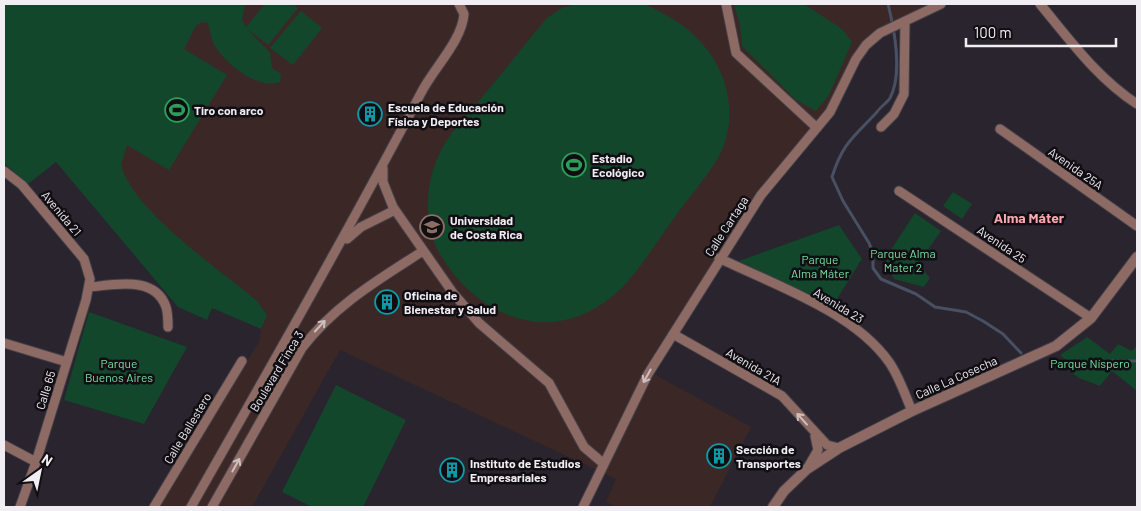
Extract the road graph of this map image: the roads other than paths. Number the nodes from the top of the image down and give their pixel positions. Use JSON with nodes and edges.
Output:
{"nodes":[{"id":1,"x":459,"y":4,"type":"edge"},
{"id":2,"x":726,"y":4,"type":"edge"},
{"id":3,"x":941,"y":4,"type":"edge"},
{"id":4,"x":1040,"y":4,"type":"edge"},
{"id":5,"x":905,"y":21,"type":"junction"},
{"id":6,"x":1137,"y":104,"type":"edge"},
{"id":7,"x":881,"y":127,"type":"dead end"},
{"id":8,"x":817,"y":128,"type":"junction"},
{"id":9,"x":1000,"y":129,"type":"dead end"},
{"id":10,"x":383,"y":165,"type":"junction"},
{"id":11,"x":4,"y":171,"type":"edge"},
{"id":12,"x":899,"y":191,"type":"dead end"},
{"id":13,"x":395,"y":210,"type":"junction"},
{"id":14,"x":1137,"y":226,"type":"edge"},
{"id":15,"x":340,"y":246,"type":"junction"},
{"id":16,"x":423,"y":251,"type":"junction"},
{"id":17,"x":1137,"y":257,"type":"edge"},
{"id":18,"x":719,"y":258,"type":"junction"},
{"id":19,"x":89,"y":283,"type":"junction"},
{"id":20,"x":1091,"y":318,"type":"junction"},
{"id":21,"x":168,"y":327,"type":"dead end"},
{"id":22,"x":673,"y":334,"type":"junction"},
{"id":23,"x":4,"y":343,"type":"edge"},
{"id":24,"x":242,"y":361,"type":"dead end"},
{"id":25,"x":67,"y":362,"type":"junction"},
{"id":26,"x":912,"y":411,"type":"junction"},
{"id":27,"x":814,"y":432,"type":"junction"},
{"id":28,"x":4,"y":445,"type":"edge"},
{"id":29,"x":839,"y":448,"type":"junction"},
{"id":30,"x":36,"y":462,"type":"junction"},
{"id":31,"x":604,"y":464,"type":"junction"},
{"id":32,"x":807,"y":469,"type":"junction"},
{"id":33,"x":20,"y":507,"type":"edge"},
{"id":34,"x":154,"y":507,"type":"edge"},
{"id":35,"x":190,"y":507,"type":"edge"},
{"id":36,"x":212,"y":507,"type":"edge"},
{"id":37,"x":583,"y":507,"type":"edge"},
{"id":38,"x":773,"y":507,"type":"edge"}],
"edges":[{"from":1,"to":10,"type":"street","name":"Boulevard Finca 3"},
{"from":2,"to":8,"type":"street"},
{"from":3,"to":5,"type":"street","name":"Calle Cartaga"},
{"from":4,"to":6,"type":"street"},
{"from":5,"to":7,"type":"street"},
{"from":5,"to":8,"type":"street","name":"Calle Cartaga"},
{"from":8,"to":18,"type":"street","name":"Calle Cartaga"},
{"from":9,"to":14,"type":"street","name":"Avenida 25A"},
{"from":10,"to":13,"type":"street"},
{"from":10,"to":15,"type":"street","name":"Boulevard Finca 3"},
{"from":11,"to":19,"type":"street","name":"Avenida 21"},
{"from":12,"to":20,"type":"street","name":"Avenida 25"},
{"from":13,"to":15,"type":"street","name":"Boulevard Finca 3"},
{"from":13,"to":16,"type":"street"},
{"from":15,"to":35,"type":"street","name":"Boulevard Finca 3"},
{"from":16,"to":31,"type":"street"},
{"from":36,"to":16,"type":"street","name":"Boulevard Finca 3","one_way":true},
{"from":17,"to":20,"type":"street","name":"Calle La Cosecha"},
{"from":18,"to":22,"type":"street","name":"Calle Cartaga"},
{"from":18,"to":26,"type":"street","name":"Avenida 23"},
{"from":19,"to":21,"type":"street"},
{"from":19,"to":25,"type":"street","name":"Calle 65"},
{"from":20,"to":26,"type":"street","name":"Calle La Cosecha"},
{"from":27,"to":22,"type":"street","name":"Avenida 21A","one_way":true},
{"from":22,"to":31,"type":"street","name":"Calle Cartaga","one_way":true},
{"from":23,"to":25,"type":"street"},
{"from":24,"to":34,"type":"street","name":"Calle Ballestero"},
{"from":25,"to":30,"type":"street","name":"Calle 65"},
{"from":26,"to":29,"type":"street","name":"Calle La Cosecha"},
{"from":27,"to":29,"type":"street","name":"Avenida 21A"},
{"from":27,"to":32,"type":"street"},
{"from":28,"to":30,"type":"street"},
{"from":29,"to":32,"type":"street","name":"Calle La Cosecha"},
{"from":30,"to":33,"type":"street","name":"Calle 65"},
{"from":31,"to":37,"type":"street","name":"Calle Cartaga"},
{"from":32,"to":38,"type":"street","name":"Calle La Cosecha"}]}
